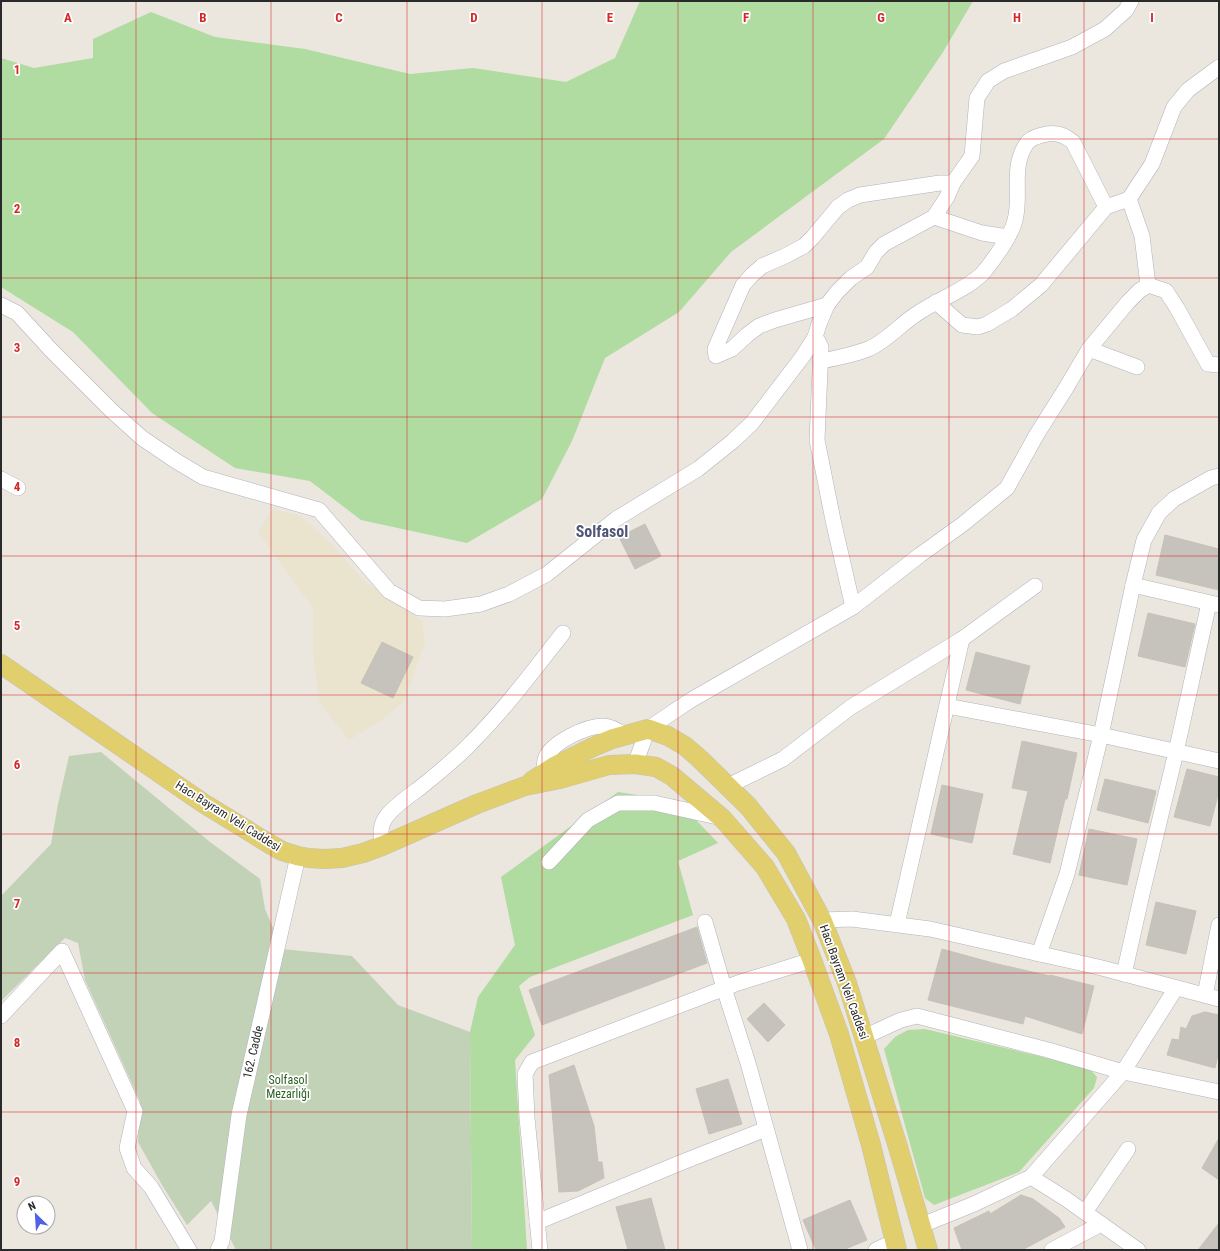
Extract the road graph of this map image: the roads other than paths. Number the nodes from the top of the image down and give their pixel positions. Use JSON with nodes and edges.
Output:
{"nodes":[{"id":1,"x":1131,"y":1,"type":"edge"},
{"id":2,"x":1219,"y":67,"type":"edge"},
{"id":3,"x":953,"y":183,"type":"junction"},
{"id":4,"x":1129,"y":199,"type":"junction"},
{"id":5,"x":1106,"y":208,"type":"junction"},
{"id":6,"x":934,"y":217,"type":"junction"},
{"id":7,"x":1008,"y":237,"type":"junction"},
{"id":8,"x":1148,"y":285,"type":"junction"},
{"id":9,"x":936,"y":302,"type":"junction"},
{"id":10,"x":1,"y":305,"type":"edge"},
{"id":11,"x":827,"y":306,"type":"junction"},
{"id":12,"x":815,"y":337,"type":"junction"},
{"id":13,"x":1089,"y":349,"type":"junction"},
{"id":14,"x":821,"y":361,"type":"junction"},
{"id":15,"x":1136,"y":366,"type":"dead end"},
{"id":16,"x":1219,"y":366,"type":"edge"},
{"id":17,"x":1219,"y":476,"type":"edge"},
{"id":18,"x":1,"y":479,"type":"edge"},
{"id":19,"x":18,"y":488,"type":"dead end"},
{"id":20,"x":1133,"y":585,"type":"junction"},
{"id":21,"x":1035,"y":586,"type":"dead end"},
{"id":22,"x":1214,"y":604,"type":"edge"},
{"id":23,"x":853,"y":607,"type":"junction"},
{"id":24,"x":563,"y":632,"type":"dead end"},
{"id":25,"x":962,"y":639,"type":"junction"},
{"id":26,"x":1,"y":664,"type":"edge"},
{"id":27,"x":947,"y":706,"type":"junction"},
{"id":28,"x":648,"y":730,"type":"junction"},
{"id":29,"x":1100,"y":735,"type":"junction"},
{"id":30,"x":1176,"y":752,"type":"junction"},
{"id":31,"x":1219,"y":761,"type":"edge"},
{"id":32,"x":635,"y":764,"type":"junction"},
{"id":33,"x":525,"y":786,"type":"junction"},
{"id":34,"x":728,"y":786,"type":"junction"},
{"id":35,"x":723,"y":818,"type":"junction"},
{"id":36,"x":382,"y":846,"type":"junction"},
{"id":37,"x":298,"y":856,"type":"junction"},
{"id":38,"x":549,"y":862,"type":"dead end"},
{"id":39,"x":822,"y":920,"type":"junction"},
{"id":40,"x":705,"y":922,"type":"dead end"},
{"id":41,"x":897,"y":924,"type":"junction"},
{"id":42,"x":1219,"y":925,"type":"edge"},
{"id":43,"x":1039,"y":954,"type":"junction"},
{"id":44,"x":812,"y":960,"type":"junction"},
{"id":45,"x":1124,"y":974,"type":"junction"},
{"id":46,"x":724,"y":988,"type":"junction"},
{"id":47,"x":1176,"y":988,"type":"junction"},
{"id":48,"x":1212,"y":997,"type":"edge"},
{"id":49,"x":1,"y":1016,"type":"edge"},
{"id":50,"x":864,"y":1037,"type":"junction"},
{"id":51,"x":1123,"y":1072,"type":"junction"},
{"id":52,"x":1219,"y":1092,"type":"edge"},
{"id":53,"x":766,"y":1129,"type":"junction"},
{"id":54,"x":1128,"y":1149,"type":"dead end"},
{"id":55,"x":1031,"y":1177,"type":"junction"},
{"id":56,"x":1085,"y":1212,"type":"junction"},
{"id":57,"x":537,"y":1222,"type":"junction"},
{"id":58,"x":1101,"y":1224,"type":"junction"},
{"id":59,"x":922,"y":1225,"type":"junction"},
{"id":60,"x":896,"y":1246,"type":"edge"},
{"id":61,"x":217,"y":1247,"type":"edge"},
{"id":62,"x":189,"y":1250,"type":"edge"},
{"id":63,"x":540,"y":1250,"type":"edge"},
{"id":64,"x":800,"y":1250,"type":"edge"},
{"id":65,"x":876,"y":1250,"type":"edge"},
{"id":66,"x":928,"y":1250,"type":"edge"},
{"id":67,"x":1052,"y":1250,"type":"edge"},
{"id":68,"x":1138,"y":1250,"type":"edge"}],
"edges":[{"from":1,"to":3,"type":"street"},
{"from":2,"to":4,"type":"street"},
{"from":3,"to":6,"type":"street"},
{"from":3,"to":11,"type":"street"},
{"from":4,"to":5,"type":"street"},
{"from":4,"to":8,"type":"street"},
{"from":5,"to":7,"type":"street"},
{"from":5,"to":9,"type":"street"},
{"from":6,"to":7,"type":"street"},
{"from":6,"to":11,"type":"street"},
{"from":7,"to":9,"type":"street"},
{"from":8,"to":13,"type":"street"},
{"from":8,"to":16,"type":"street"},
{"from":9,"to":14,"type":"street"},
{"from":10,"to":12,"type":"street"},
{"from":11,"to":12,"type":"street"},
{"from":12,"to":14,"type":"street"},
{"from":13,"to":15,"type":"street"},
{"from":13,"to":23,"type":"street"},
{"from":14,"to":23,"type":"street"},
{"from":17,"to":20,"type":"street"},
{"from":18,"to":19,"type":"street"},
{"from":20,"to":22,"type":"street"},
{"from":20,"to":29,"type":"street"},
{"from":21,"to":25,"type":"street"},
{"from":22,"to":30,"type":"street"},
{"from":23,"to":28,"type":"street"},
{"from":24,"to":36,"type":"street"},
{"from":25,"to":27,"type":"street"},
{"from":25,"to":34,"type":"street"},
{"from":26,"to":37,"type":"main road","name":"Hacı Bayram Veli Caddesi"},
{"from":27,"to":29,"type":"street"},
{"from":27,"to":41,"type":"street"},
{"from":28,"to":32,"type":"street"},
{"from":28,"to":33,"type":"main road"},
{"from":28,"to":34,"type":"main road","name":"Hacı Bayram Veli Caddesi"},
{"from":29,"to":30,"type":"street"},
{"from":29,"to":43,"type":"street"},
{"from":30,"to":31,"type":"street"},
{"from":30,"to":45,"type":"street"},
{"from":32,"to":33,"type":"main road"},
{"from":32,"to":35,"type":"main road"},
{"from":33,"to":36,"type":"main road","name":"Hacı Bayram Veli Caddesi"},
{"from":34,"to":39,"type":"main road","name":"Hacı Bayram Veli Caddesi"},
{"from":35,"to":38,"type":"street"},
{"from":35,"to":44,"type":"main road"},
{"from":36,"to":37,"type":"main road","name":"Hacı Bayram Veli Caddesi"},
{"from":37,"to":61,"type":"street","name":"162. Cadde"},
{"from":39,"to":41,"type":"street"},
{"from":39,"to":50,"type":"main road","name":"Hacı Bayram Veli Caddesi"},
{"from":40,"to":46,"type":"street"},
{"from":41,"to":43,"type":"street"},
{"from":42,"to":48,"type":"street"},
{"from":43,"to":45,"type":"street"},
{"from":44,"to":46,"type":"street"},
{"from":44,"to":60,"type":"main road"},
{"from":45,"to":47,"type":"street"},
{"from":46,"to":53,"type":"street"},
{"from":46,"to":57,"type":"street"},
{"from":47,"to":48,"type":"street"},
{"from":47,"to":51,"type":"street"},
{"from":49,"to":62,"type":"street"},
{"from":50,"to":51,"type":"street"},
{"from":50,"to":59,"type":"main road","name":"Hacı Bayram Veli Caddesi"},
{"from":51,"to":52,"type":"street"},
{"from":51,"to":55,"type":"street"},
{"from":53,"to":57,"type":"street"},
{"from":53,"to":64,"type":"street"},
{"from":54,"to":56,"type":"street"},
{"from":55,"to":56,"type":"street"},
{"from":55,"to":59,"type":"street"},
{"from":56,"to":58,"type":"street"},
{"from":57,"to":63,"type":"street"},
{"from":58,"to":67,"type":"street"},
{"from":58,"to":68,"type":"street"},
{"from":59,"to":66,"type":"main road","name":"Hacı Bayram Veli Caddesi"},
{"from":60,"to":65,"type":"street"}]}
